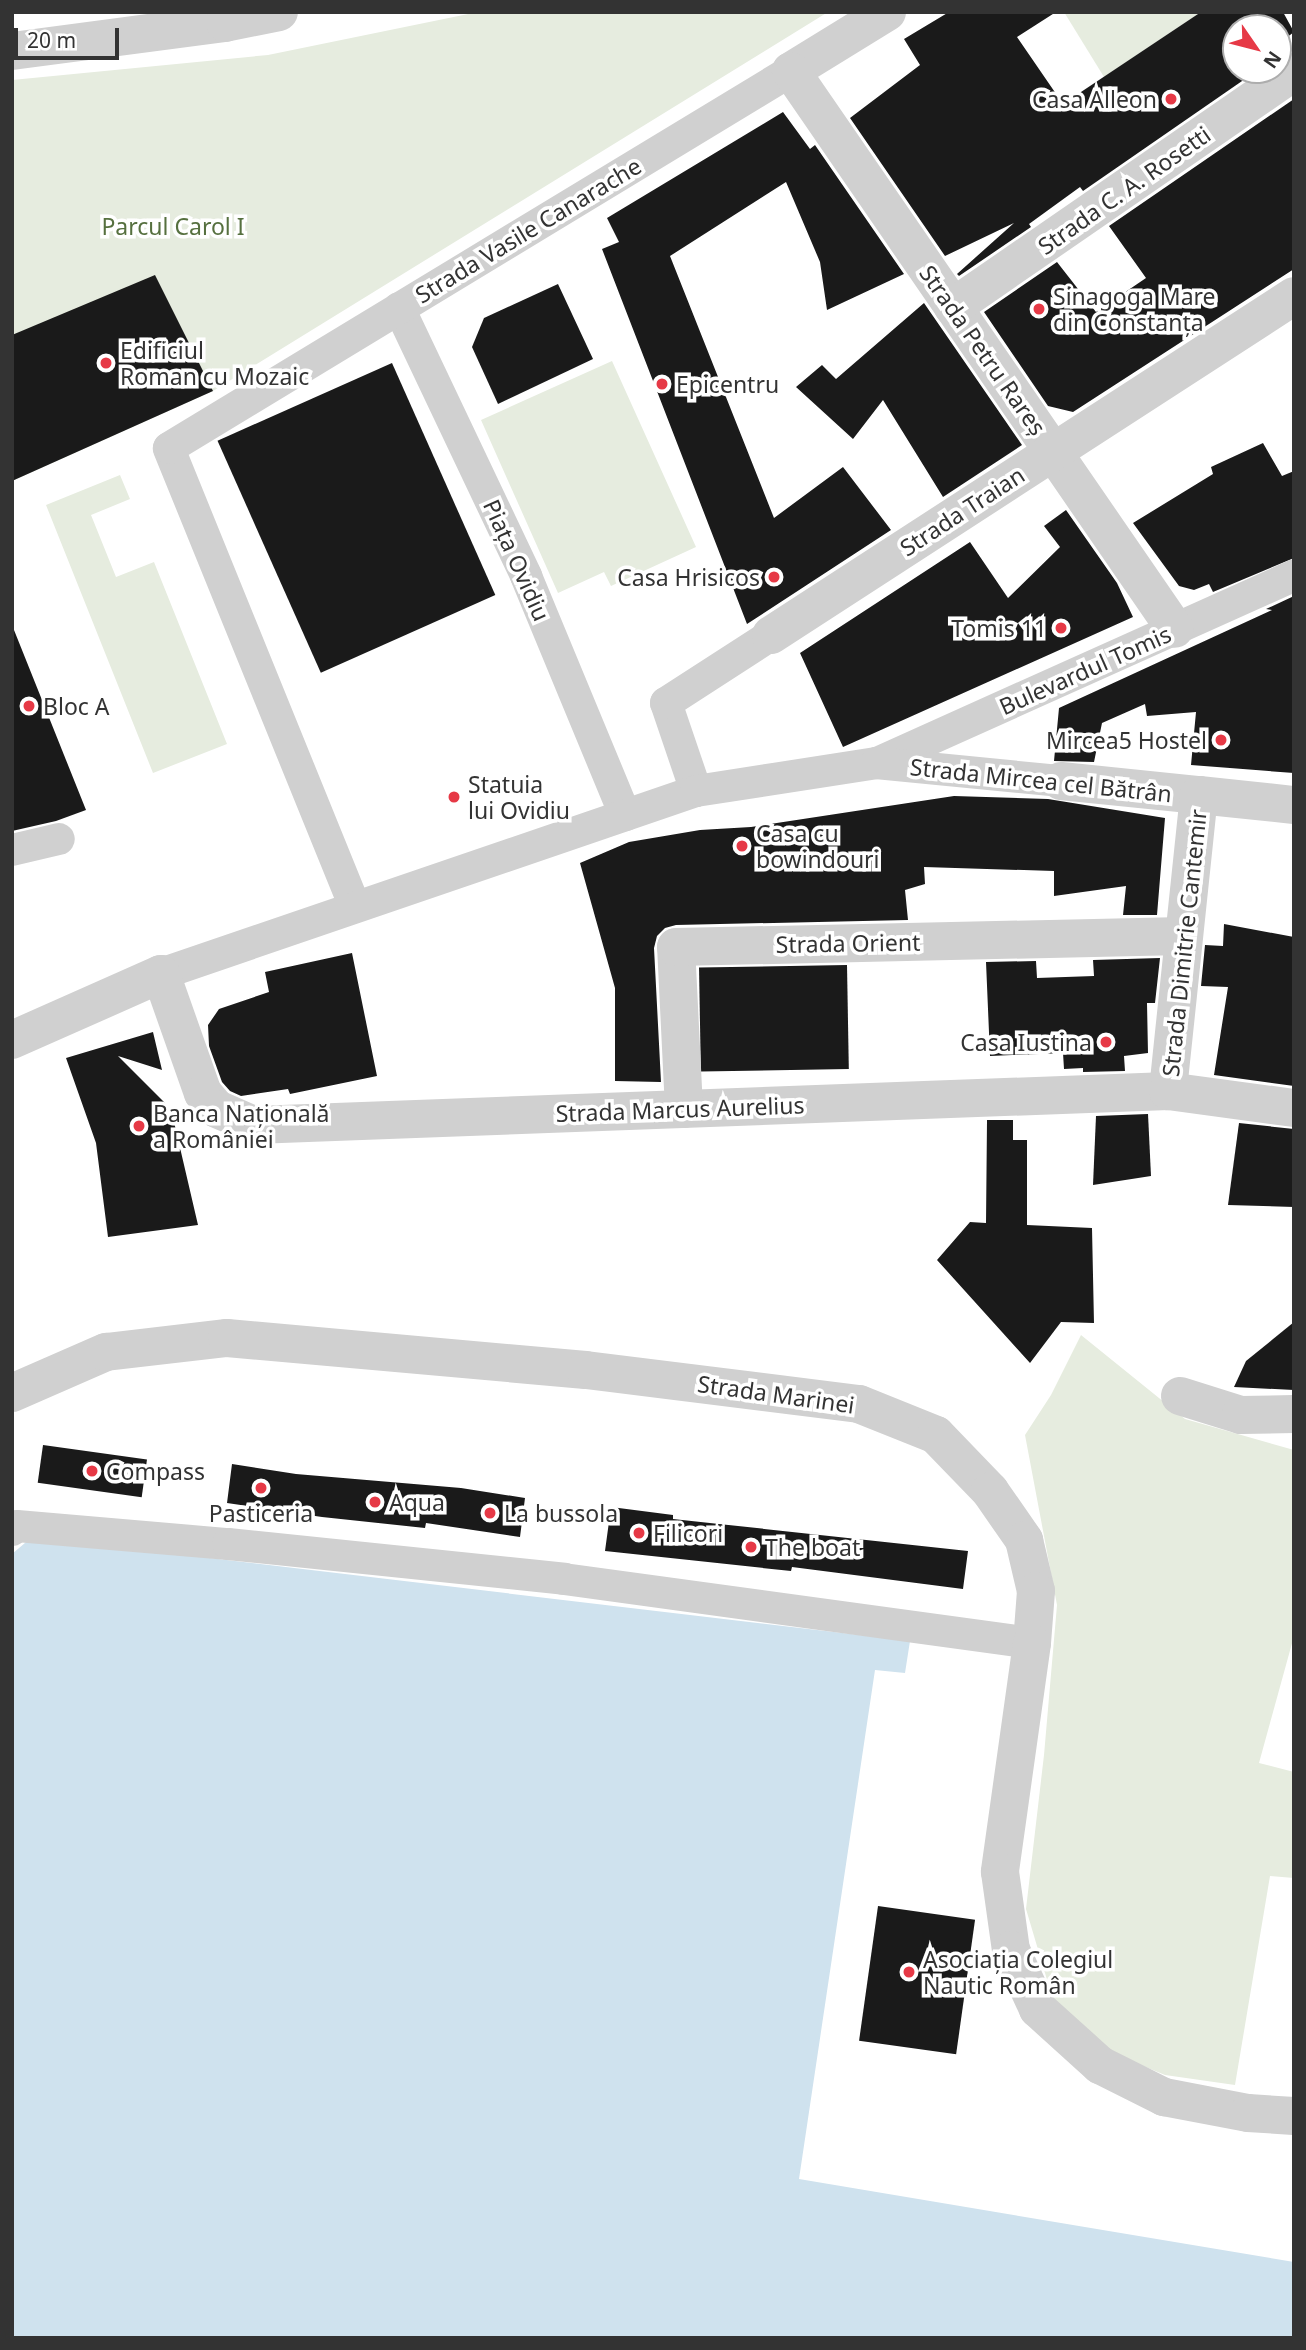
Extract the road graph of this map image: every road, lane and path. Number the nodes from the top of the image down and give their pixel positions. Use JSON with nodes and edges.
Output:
{"nodes":[{"id":1,"x":279,"y":12,"type":"edge"},
{"id":2,"x":887,"y":12,"type":"edge"},
{"id":3,"x":20,"y":47,"type":"edge"},
{"id":4,"x":791,"y":71,"type":"junction"},
{"id":5,"x":1294,"y":72,"type":"edge"},
{"id":6,"x":1294,"y":296,"type":"edge"},
{"id":7,"x":953,"y":307,"type":"junction"},
{"id":8,"x":399,"y":308,"type":"junction"},
{"id":9,"x":1053,"y":452,"type":"junction"},
{"id":10,"x":1294,"y":576,"type":"edge"},
{"id":11,"x":1175,"y":629,"type":"junction"},
{"id":12,"x":755,"y":645,"type":"joint"},
{"id":13,"x":876,"y":763,"type":"junction"},
{"id":14,"x":1061,"y":781,"type":"joint"},
{"id":15,"x":696,"y":791,"type":"junction"},
{"id":16,"x":1199,"y":795,"type":"junction"},
{"id":17,"x":1294,"y":804,"type":"edge"},
{"id":18,"x":625,"y":815,"type":"junction"},
{"id":19,"x":59,"y":839,"type":"dead end"},
{"id":20,"x":12,"y":850,"type":"edge"},
{"id":21,"x":355,"y":907,"type":"junction"},
{"id":22,"x":1183,"y":936,"type":"junction"},
{"id":23,"x":166,"y":971,"type":"junction"},
{"id":24,"x":12,"y":1041,"type":"edge"},
{"id":25,"x":1168,"y":1091,"type":"junction"},
{"id":26,"x":1294,"y":1108,"type":"edge"},
{"id":27,"x":684,"y":1109,"type":"junction"},
{"id":28,"x":12,"y":1393,"type":"edge"},
{"id":29,"x":1180,"y":1396,"type":"dead end"},
{"id":30,"x":1294,"y":1414,"type":"edge"},
{"id":31,"x":12,"y":1530,"type":"edge"},
{"id":32,"x":1032,"y":1643,"type":"junction"},
{"id":33,"x":1294,"y":2116,"type":"edge"}],
"edges":[{"from":1,"to":3,"type":"street"},
{"from":2,"to":4,"type":"street","name":"Strada Vasile Canarache"},
{"from":4,"to":7,"type":"street","name":"Strada Petru Rareș"},
{"from":4,"to":8,"type":"street","name":"Strada Vasile Canarache"},
{"from":5,"to":7,"type":"street","name":"Strada C. A. Rosetti"},
{"from":6,"to":9,"type":"street","name":"Strada Traian"},
{"from":7,"to":9,"type":"street","name":"Strada Petru Rareș"},
{"from":8,"to":18,"type":"street","name":"Piața Ovidiu"},
{"from":8,"to":21,"type":"street","name":"Strada Vasile Canarache"},
{"from":9,"to":11,"type":"street","name":"Strada Petru Rareș"},
{"from":9,"to":12,"type":"street","name":"Strada Traian"},
{"from":10,"to":11,"type":"street","name":"Bulevardul Tomis"},
{"from":11,"to":13,"type":"street","name":"Bulevardul Tomis"},
{"from":12,"to":15,"type":"street"},
{"from":13,"to":14,"type":"street","name":"Strada Mircea cel Bătrân"},
{"from":13,"to":15,"type":"street","name":"Strada Mircea cel Bătrân"},
{"from":14,"to":16,"type":"street","name":"Strada Mircea cel Bătrân"},
{"from":15,"to":18,"type":"street","name":"Strada Mircea cel Bătrân"},
{"from":16,"to":17,"type":"street","name":"Strada Mircea cel Bătrân"},
{"from":16,"to":22,"type":"street","name":"Strada Dimitrie Cantemir"},
{"from":18,"to":21,"type":"street","name":"Strada Mircea cel Bătrân"},
{"from":19,"to":20,"type":"street"},
{"from":21,"to":23,"type":"street","name":"Strada Mircea cel Bătrân"},
{"from":22,"to":25,"type":"street","name":"Strada Dimitrie Cantemir"},
{"from":22,"to":27,"type":"street","name":"Strada Orient"},
{"from":23,"to":24,"type":"street"},
{"from":23,"to":27,"type":"street","name":"Strada Marcus Aurelius"},
{"from":25,"to":26,"type":"street","name":"Strada Marcus Aurelius"},
{"from":25,"to":27,"type":"street","name":"Strada Marcus Aurelius"},
{"from":28,"to":32,"type":"street","name":"Strada Marinei"},
{"from":29,"to":30,"type":"street"},
{"from":31,"to":32,"type":"street"},
{"from":32,"to":33,"type":"street","name":"Strada Marinei"}]}
